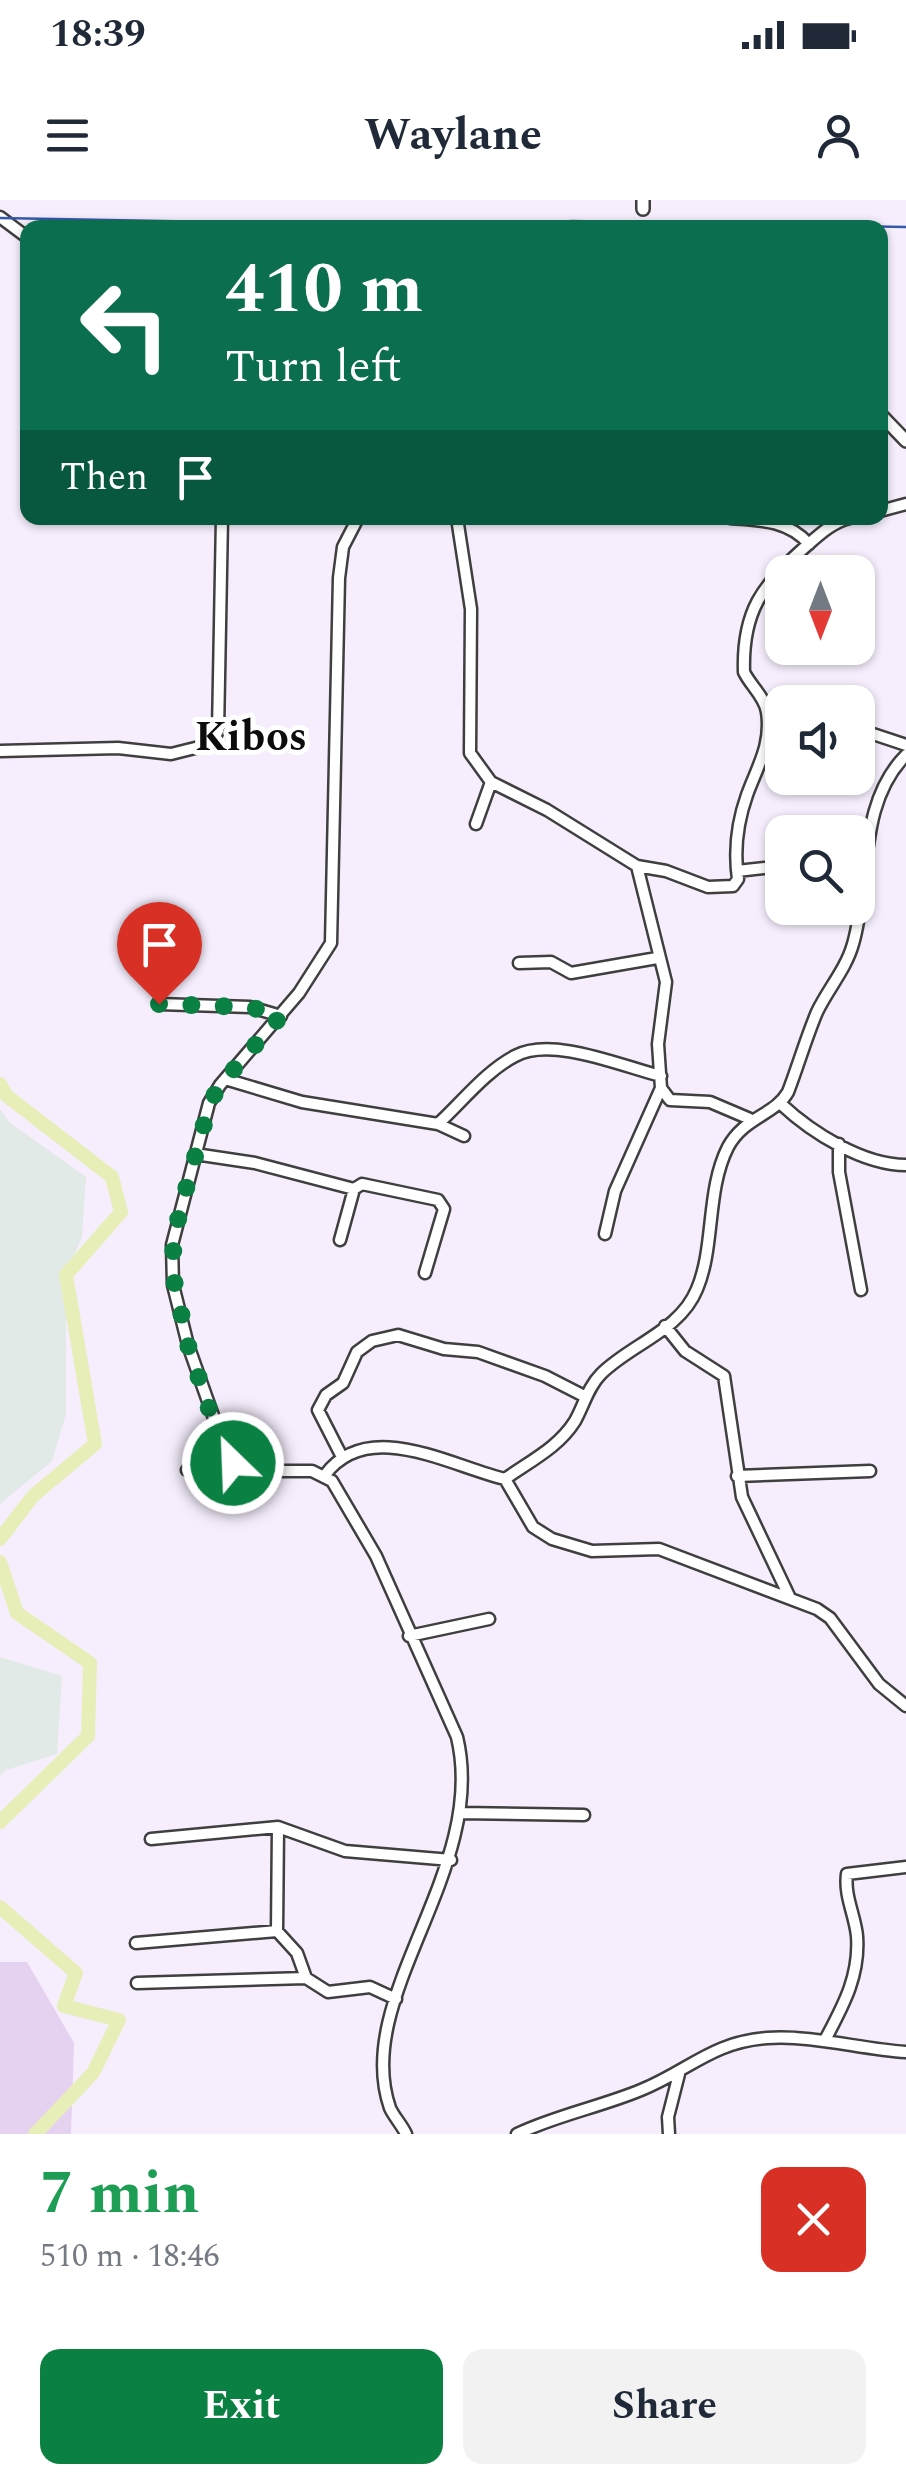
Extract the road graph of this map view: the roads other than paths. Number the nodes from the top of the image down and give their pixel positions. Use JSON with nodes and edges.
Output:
{"nodes":[{"id":1,"x":888,"y":422,"type":"edge"},
{"id":2,"x":906,"y":441,"type":"edge"},
{"id":3,"x":222,"y":525,"type":"edge"},
{"id":4,"x":354,"y":525,"type":"edge"},
{"id":5,"x":458,"y":525,"type":"edge"},
{"id":6,"x":780,"y":525,"type":"edge"},
{"id":7,"x":839,"y":525,"type":"edge"},
{"id":8,"x":809,"y":544,"type":"junction"},
{"id":9,"x":765,"y":705,"type":"edge"},
{"id":10,"x":765,"y":732,"type":"edge"},
{"id":11,"x":875,"y":734,"type":"edge"},
{"id":12,"x":906,"y":745,"type":"edge"},
{"id":13,"x":0,"y":750,"type":"edge"},
{"id":14,"x":906,"y":755,"type":"edge"},
{"id":15,"x":492,"y":782,"type":"junction"},
{"id":16,"x":873,"y":815,"type":"edge"},
{"id":17,"x":476,"y":824,"type":"dead end"},
{"id":18,"x":636,"y":866,"type":"junction"},
{"id":19,"x":765,"y":867,"type":"edge"},
{"id":20,"x":736,"y":870,"type":"junction"},
{"id":21,"x":856,"y":925,"type":"edge"},
{"id":22,"x":656,"y":958,"type":"junction"},
{"id":23,"x":519,"y":962,"type":"dead end"},
{"id":24,"x":159,"y":1004,"type":"dead end"},
{"id":25,"x":281,"y":1016,"type":"junction"},
{"id":26,"x":661,"y":1076,"type":"junction"},
{"id":27,"x":225,"y":1079,"type":"junction"},
{"id":28,"x":661,"y":1088,"type":"junction"},
{"id":29,"x":781,"y":1104,"type":"junction"},
{"id":30,"x":750,"y":1119,"type":"junction"},
{"id":31,"x":438,"y":1124,"type":"junction"},
{"id":32,"x":464,"y":1136,"type":"dead end"},
{"id":33,"x":839,"y":1144,"type":"junction"},
{"id":34,"x":195,"y":1154,"type":"junction"},
{"id":35,"x":906,"y":1165,"type":"edge"},
{"id":36,"x":354,"y":1189,"type":"junction"},
{"id":37,"x":605,"y":1234,"type":"dead end"},
{"id":38,"x":340,"y":1240,"type":"dead end"},
{"id":39,"x":425,"y":1273,"type":"dead end"},
{"id":40,"x":861,"y":1290,"type":"dead end"},
{"id":41,"x":665,"y":1326,"type":"junction"},
{"id":42,"x":586,"y":1397,"type":"junction"},
{"id":43,"x":226,"y":1455,"type":"junction"},
{"id":44,"x":342,"y":1458,"type":"junction"},
{"id":45,"x":187,"y":1470,"type":"dead end"},
{"id":46,"x":870,"y":1470,"type":"dead end"},
{"id":47,"x":325,"y":1474,"type":"junction"},
{"id":48,"x":737,"y":1476,"type":"junction"},
{"id":49,"x":505,"y":1479,"type":"junction"},
{"id":50,"x":790,"y":1596,"type":"junction"},
{"id":51,"x":489,"y":1619,"type":"dead end"},
{"id":52,"x":409,"y":1636,"type":"junction"},
{"id":53,"x":906,"y":1706,"type":"edge"},
{"id":54,"x":460,"y":1813,"type":"junction"},
{"id":55,"x":584,"y":1815,"type":"dead end"},
{"id":56,"x":278,"y":1827,"type":"junction"},
{"id":57,"x":151,"y":1839,"type":"dead end"},
{"id":58,"x":450,"y":1860,"type":"junction"},
{"id":59,"x":906,"y":1867,"type":"edge"},
{"id":60,"x":277,"y":1931,"type":"junction"},
{"id":61,"x":136,"y":1943,"type":"dead end"},
{"id":62,"x":306,"y":1978,"type":"junction"},
{"id":63,"x":136,"y":1983,"type":"dead end"},
{"id":64,"x":396,"y":1999,"type":"junction"},
{"id":65,"x":825,"y":2040,"type":"junction"},
{"id":66,"x":906,"y":2052,"type":"edge"},
{"id":67,"x":680,"y":2074,"type":"junction"},
{"id":68,"x":406,"y":2134,"type":"edge"},
{"id":69,"x":517,"y":2134,"type":"edge"},
{"id":70,"x":670,"y":2134,"type":"edge"}],
"edges":[{"from":1,"to":2,"type":"street"},
{"from":3,"to":13,"type":"street"},
{"from":4,"to":25,"type":"street"},
{"from":5,"to":15,"type":"street"},
{"from":6,"to":8,"type":"street"},
{"from":7,"to":8,"type":"street"},
{"from":8,"to":9,"type":"street"},
{"from":10,"to":20,"type":"street"},
{"from":11,"to":12,"type":"street"},
{"from":14,"to":16,"type":"street"},
{"from":15,"to":17,"type":"street"},
{"from":15,"to":18,"type":"street"},
{"from":18,"to":20,"type":"street"},
{"from":18,"to":22,"type":"street"},
{"from":19,"to":20,"type":"street"},
{"from":21,"to":29,"type":"street"},
{"from":22,"to":23,"type":"street"},
{"from":22,"to":26,"type":"street"},
{"from":24,"to":25,"type":"street"},
{"from":25,"to":27,"type":"street"},
{"from":26,"to":28,"type":"street"},
{"from":26,"to":31,"type":"street"},
{"from":27,"to":31,"type":"street"},
{"from":27,"to":34,"type":"street"},
{"from":28,"to":30,"type":"street"},
{"from":28,"to":37,"type":"street"},
{"from":29,"to":30,"type":"street"},
{"from":29,"to":33,"type":"street"},
{"from":30,"to":41,"type":"street"},
{"from":31,"to":32,"type":"street"},
{"from":33,"to":35,"type":"street"},
{"from":33,"to":40,"type":"street"},
{"from":34,"to":36,"type":"street"},
{"from":34,"to":43,"type":"street"},
{"from":36,"to":38,"type":"street"},
{"from":36,"to":39,"type":"street"},
{"from":41,"to":42,"type":"street"},
{"from":41,"to":48,"type":"street"},
{"from":42,"to":44,"type":"street"},
{"from":42,"to":49,"type":"street"},
{"from":43,"to":45,"type":"street"},
{"from":43,"to":47,"type":"street"},
{"from":44,"to":47,"type":"street"},
{"from":44,"to":49,"type":"street"},
{"from":46,"to":48,"type":"street"},
{"from":47,"to":52,"type":"street"},
{"from":48,"to":50,"type":"street"},
{"from":49,"to":50,"type":"street"},
{"from":50,"to":53,"type":"street"},
{"from":51,"to":52,"type":"street"},
{"from":52,"to":54,"type":"street"},
{"from":54,"to":55,"type":"street"},
{"from":54,"to":58,"type":"street"},
{"from":56,"to":57,"type":"street"},
{"from":56,"to":58,"type":"street"},
{"from":56,"to":60,"type":"street"},
{"from":58,"to":64,"type":"street"},
{"from":59,"to":65,"type":"street"},
{"from":60,"to":61,"type":"street"},
{"from":60,"to":62,"type":"street"},
{"from":62,"to":63,"type":"street"},
{"from":62,"to":64,"type":"street"},
{"from":64,"to":68,"type":"street"},
{"from":65,"to":66,"type":"street"},
{"from":65,"to":67,"type":"street"},
{"from":67,"to":69,"type":"street"},
{"from":67,"to":70,"type":"street"}]}
